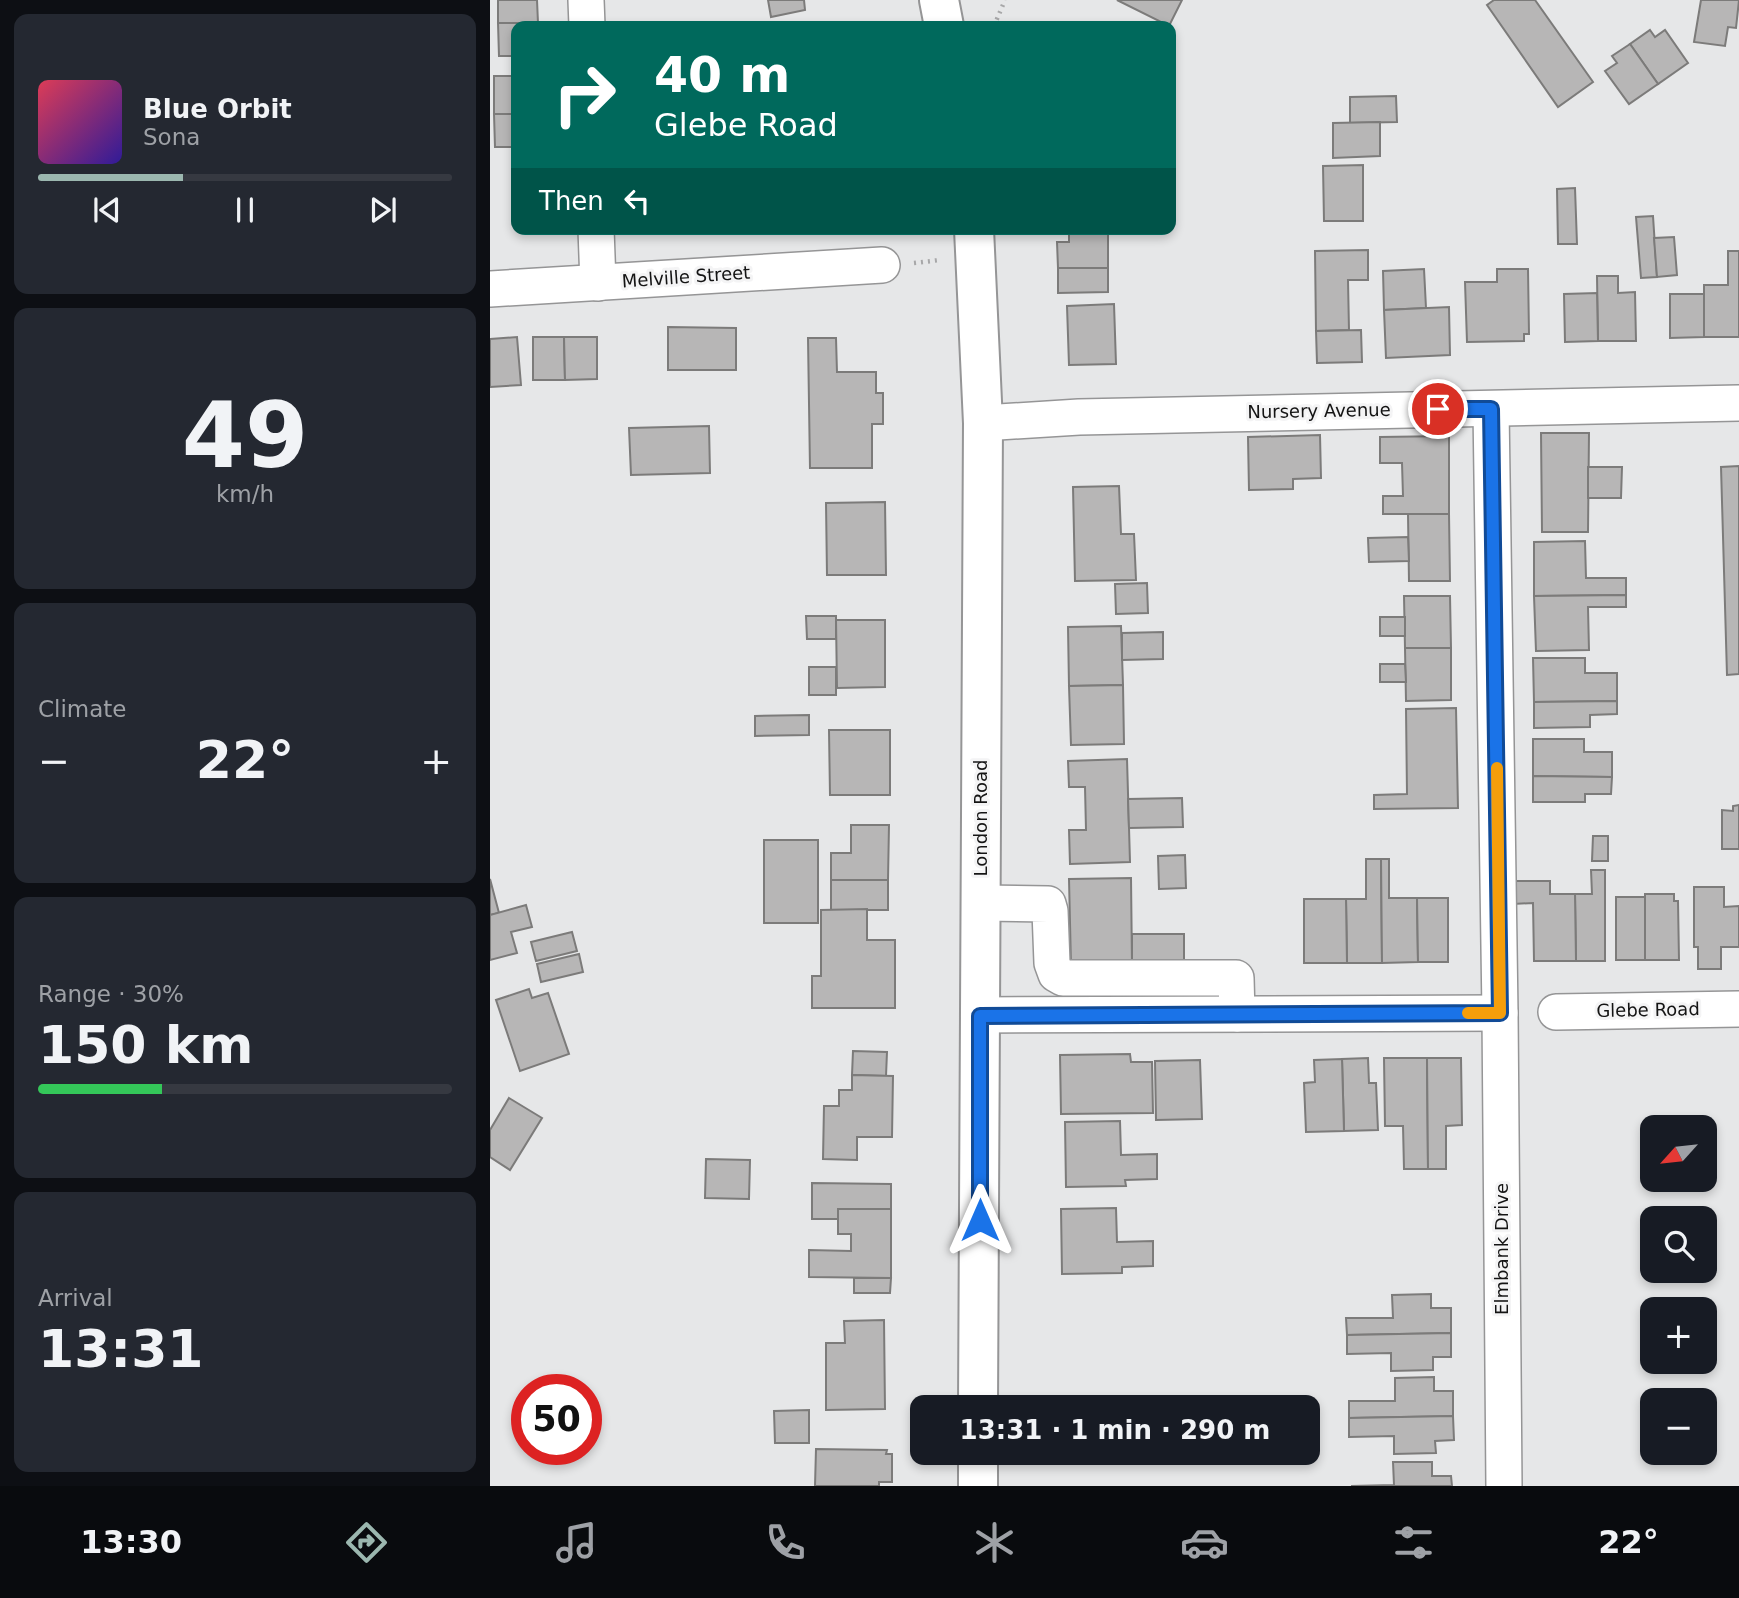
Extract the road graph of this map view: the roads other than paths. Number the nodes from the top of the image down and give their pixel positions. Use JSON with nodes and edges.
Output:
{"nodes":[{"id":1,"x":586,"y":0,"type":"edge"},
{"id":2,"x":939,"y":0,"type":"edge"},
{"id":3,"x":587,"y":21,"type":"edge"},
{"id":4,"x":943,"y":21,"type":"edge"},
{"id":5,"x":596,"y":235,"type":"edge"},
{"id":6,"x":975,"y":243,"type":"edge"},
{"id":7,"x":882,"y":265,"type":"road end"},
{"id":8,"x":598,"y":283,"type":"junction"},
{"id":9,"x":490,"y":289,"type":"edge"},
{"id":10,"x":1739,"y":403,"type":"edge"},
{"id":11,"x":1491,"y":409,"type":"junction"},
{"id":12,"x":983,"y":424,"type":"junction"},
{"id":13,"x":981,"y":903,"type":"junction"},
{"id":14,"x":1739,"y":1009,"type":"edge"},
{"id":15,"x":1556,"y":1012,"type":"dead end"},
{"id":16,"x":1500,"y":1013,"type":"junction"},
{"id":17,"x":1237,"y":1014,"type":"junction"},
{"id":18,"x":980,"y":1016,"type":"junction"},
{"id":19,"x":978,"y":1395,"type":"edge"},
{"id":20,"x":978,"y":1465,"type":"edge"},
{"id":21,"x":978,"y":1486,"type":"edge"},
{"id":22,"x":1504,"y":1486,"type":"edge"}],
"edges":[{"from":1,"to":3,"type":"street"},
{"from":2,"to":4,"type":"main road"},
{"from":5,"to":8,"type":"street"},
{"from":6,"to":12,"type":"main road","name":"London Road"},
{"from":7,"to":8,"type":"street","name":"Melville Street"},
{"from":8,"to":9,"type":"street","name":"Melville Street"},
{"from":10,"to":11,"type":"street","name":"Nursery Avenue"},
{"from":11,"to":12,"type":"street","name":"Nursery Avenue"},
{"from":11,"to":16,"type":"street","name":"Elmbank Drive"},
{"from":12,"to":13,"type":"main road","name":"London Road"},
{"from":13,"to":17,"type":"street"},
{"from":13,"to":18,"type":"main road","name":"London Road"},
{"from":14,"to":15,"type":"street","name":"Glebe Road"},
{"from":16,"to":17,"type":"street"},
{"from":16,"to":22,"type":"street","name":"Elmbank Drive"},
{"from":17,"to":18,"type":"street"},
{"from":18,"to":19,"type":"main road","name":"London Road"},
{"from":20,"to":21,"type":"main road"}]}
